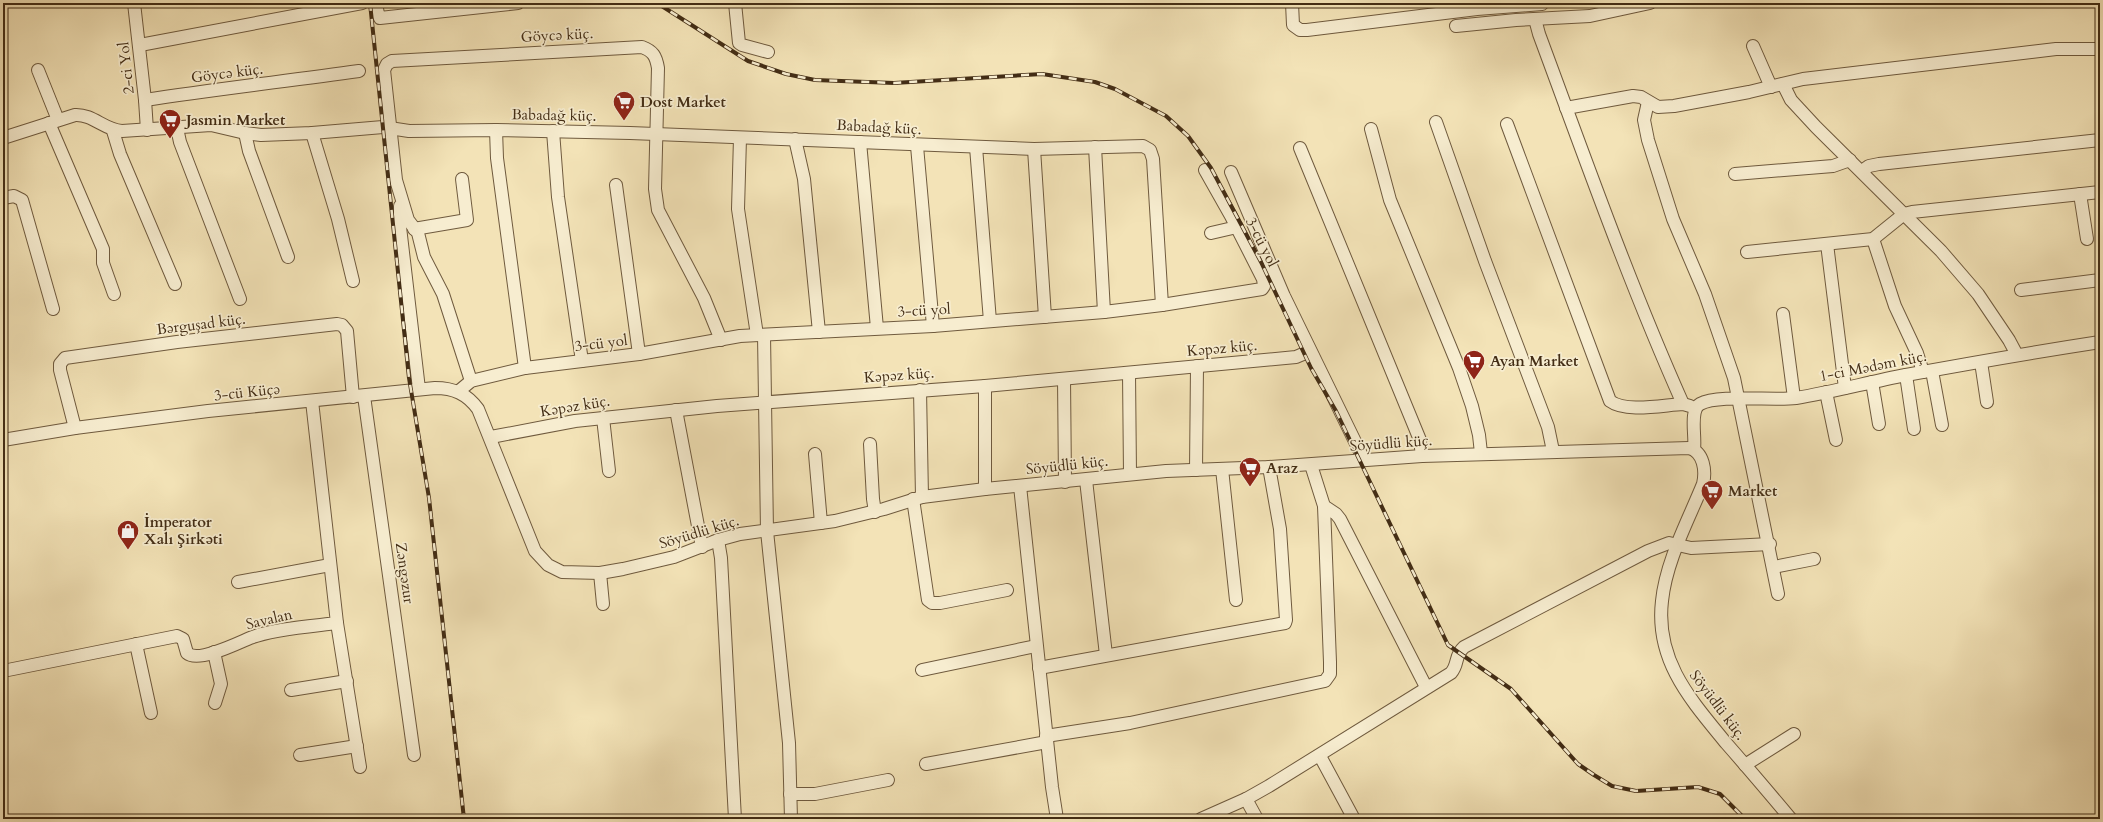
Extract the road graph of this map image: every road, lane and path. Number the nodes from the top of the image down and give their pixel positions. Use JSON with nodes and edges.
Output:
{"nodes":[{"id":1,"x":134,"y":3,"type":"edge"},
{"id":2,"x":362,"y":3,"type":"edge"},
{"id":3,"x":376,"y":3,"type":"edge"},
{"id":4,"x":518,"y":3,"type":"edge"},
{"id":5,"x":735,"y":3,"type":"edge"},
{"id":6,"x":1292,"y":3,"type":"edge"},
{"id":7,"x":1650,"y":3,"type":"edge"},
{"id":8,"x":1542,"y":4,"type":"edge"},
{"id":9,"x":1535,"y":19,"type":"junction"},
{"id":10,"x":1456,"y":26,"type":"dead end"},
{"id":11,"x":140,"y":45,"type":"junction"},
{"id":12,"x":1753,"y":46,"type":"dead end"},
{"id":13,"x":2100,"y":49,"type":"edge"},
{"id":14,"x":768,"y":52,"type":"dead end"},
{"id":15,"x":38,"y":70,"type":"dead end"},
{"id":16,"x":359,"y":71,"type":"dead end"},
{"id":17,"x":1784,"y":84,"type":"junction"},
{"id":18,"x":1771,"y":87,"type":"junction"},
{"id":19,"x":145,"y":100,"type":"junction"},
{"id":20,"x":1648,"y":102,"type":"junction"},
{"id":21,"x":1566,"y":108,"type":"junction"},
{"id":22,"x":53,"y":121,"type":"junction"},
{"id":23,"x":1436,"y":122,"type":"dead end"},
{"id":24,"x":1507,"y":124,"type":"dead end"},
{"id":25,"x":177,"y":128,"type":"junction"},
{"id":26,"x":389,"y":128,"type":"junction"},
{"id":27,"x":1370,"y":129,"type":"dead end"},
{"id":28,"x":147,"y":130,"type":"junction"},
{"id":29,"x":496,"y":130,"type":"junction"},
{"id":30,"x":113,"y":131,"type":"junction"},
{"id":31,"x":553,"y":131,"type":"junction"},
{"id":32,"x":312,"y":133,"type":"junction"},
{"id":33,"x":245,"y":134,"type":"junction"},
{"id":34,"x":656,"y":134,"type":"junction"},
{"id":35,"x":3,"y":138,"type":"edge"},
{"id":36,"x":740,"y":138,"type":"junction"},
{"id":37,"x":795,"y":139,"type":"junction"},
{"id":38,"x":2100,"y":140,"type":"edge"},
{"id":39,"x":860,"y":142,"type":"junction"},
{"id":40,"x":917,"y":146,"type":"junction"},
{"id":41,"x":976,"y":147,"type":"junction"},
{"id":42,"x":1094,"y":147,"type":"junction"},
{"id":43,"x":1300,"y":148,"type":"dead end"},
{"id":44,"x":1034,"y":149,"type":"junction"},
{"id":45,"x":1850,"y":160,"type":"junction"},
{"id":46,"x":1205,"y":170,"type":"dead end"},
{"id":47,"x":1862,"y":171,"type":"junction"},
{"id":48,"x":1231,"y":172,"type":"dead end"},
{"id":49,"x":1735,"y":174,"type":"dead end"},
{"id":50,"x":462,"y":179,"type":"dead end"},
{"id":51,"x":616,"y":185,"type":"dead end"},
{"id":52,"x":2100,"y":192,"type":"edge"},
{"id":53,"x":400,"y":193,"type":"junction"},
{"id":54,"x":2080,"y":194,"type":"junction"},
{"id":55,"x":3,"y":198,"type":"edge"},
{"id":56,"x":1904,"y":214,"type":"junction"},
{"id":57,"x":1237,"y":227,"type":"junction"},
{"id":58,"x":414,"y":229,"type":"junction"},
{"id":59,"x":1211,"y":233,"type":"dead end"},
{"id":60,"x":1873,"y":239,"type":"junction"},
{"id":61,"x":2087,"y":239,"type":"dead end"},
{"id":62,"x":1827,"y":244,"type":"junction"},
{"id":63,"x":1747,"y":252,"type":"dead end"},
{"id":64,"x":288,"y":257,"type":"dead end"},
{"id":65,"x":2100,"y":280,"type":"edge"},
{"id":66,"x":353,"y":281,"type":"dead end"},
{"id":67,"x":175,"y":284,"type":"dead end"},
{"id":68,"x":2021,"y":290,"type":"dead end"},
{"id":69,"x":114,"y":294,"type":"dead end"},
{"id":70,"x":240,"y":298,"type":"dead end"},
{"id":71,"x":1162,"y":306,"type":"junction"},
{"id":72,"x":53,"y":309,"type":"dead end"},
{"id":73,"x":1104,"y":312,"type":"junction"},
{"id":74,"x":1783,"y":314,"type":"dead end"},
{"id":75,"x":1045,"y":316,"type":"junction"},
{"id":76,"x":990,"y":321,"type":"junction"},
{"id":77,"x":933,"y":326,"type":"junction"},
{"id":78,"x":877,"y":328,"type":"junction"},
{"id":79,"x":819,"y":332,"type":"junction"},
{"id":80,"x":760,"y":335,"type":"junction"},
{"id":81,"x":721,"y":340,"type":"junction"},
{"id":82,"x":2100,"y":342,"type":"edge"},
{"id":83,"x":1310,"y":351,"type":"junction"},
{"id":84,"x":639,"y":354,"type":"junction"},
{"id":85,"x":2017,"y":355,"type":"junction"},
{"id":86,"x":582,"y":361,"type":"junction"},
{"id":87,"x":1981,"y":362,"type":"junction"},
{"id":88,"x":1197,"y":366,"type":"junction"},
{"id":89,"x":525,"y":368,"type":"junction"},
{"id":90,"x":1928,"y":371,"type":"junction"},
{"id":91,"x":1129,"y":373,"type":"junction"},
{"id":92,"x":1906,"y":375,"type":"junction"},
{"id":93,"x":1064,"y":379,"type":"junction"},
{"id":94,"x":472,"y":381,"type":"junction"},
{"id":95,"x":1872,"y":382,"type":"junction"},
{"id":96,"x":984,"y":386,"type":"junction"},
{"id":97,"x":1845,"y":388,"type":"junction"},
{"id":98,"x":419,"y":389,"type":"junction"},
{"id":99,"x":920,"y":390,"type":"junction"},
{"id":100,"x":459,"y":391,"type":"junction"},
{"id":101,"x":1826,"y":392,"type":"junction"},
{"id":102,"x":359,"y":396,"type":"junction"},
{"id":103,"x":1738,"y":398,"type":"junction"},
{"id":104,"x":1794,"y":398,"type":"junction"},
{"id":105,"x":312,"y":401,"type":"junction"},
{"id":106,"x":766,"y":402,"type":"junction"},
{"id":107,"x":1987,"y":402,"type":"dead end"},
{"id":108,"x":1683,"y":404,"type":"junction"},
{"id":109,"x":1695,"y":407,"type":"junction"},
{"id":110,"x":676,"y":410,"type":"junction"},
{"id":111,"x":603,"y":418,"type":"junction"},
{"id":112,"x":1879,"y":424,"type":"dead end"},
{"id":113,"x":1942,"y":425,"type":"dead end"},
{"id":114,"x":75,"y":428,"type":"junction"},
{"id":115,"x":1914,"y":428,"type":"dead end"},
{"id":116,"x":491,"y":437,"type":"junction"},
{"id":117,"x":3,"y":440,"type":"edge"},
{"id":118,"x":1836,"y":440,"type":"dead end"},
{"id":119,"x":870,"y":444,"type":"dead end"},
{"id":120,"x":1694,"y":449,"type":"junction"},
{"id":121,"x":1553,"y":451,"type":"junction"},
{"id":122,"x":1481,"y":453,"type":"junction"},
{"id":123,"x":815,"y":454,"type":"dead end"},
{"id":124,"x":1422,"y":456,"type":"junction"},
{"id":125,"x":1364,"y":460,"type":"junction"},
{"id":126,"x":1311,"y":465,"type":"junction"},
{"id":127,"x":1269,"y":467,"type":"junction"},
{"id":128,"x":1222,"y":469,"type":"junction"},
{"id":129,"x":1196,"y":470,"type":"junction"},
{"id":130,"x":609,"y":471,"type":"dead end"},
{"id":131,"x":1130,"y":474,"type":"junction"},
{"id":132,"x":1086,"y":480,"type":"junction"},
{"id":133,"x":1065,"y":482,"type":"junction"},
{"id":134,"x":1020,"y":486,"type":"junction"},
{"id":135,"x":985,"y":489,"type":"junction"},
{"id":136,"x":918,"y":498,"type":"junction"},
{"id":137,"x":1324,"y":506,"type":"junction"},
{"id":138,"x":875,"y":512,"type":"junction"},
{"id":139,"x":821,"y":523,"type":"junction"},
{"id":140,"x":767,"y":531,"type":"junction"},
{"id":141,"x":718,"y":540,"type":"junction"},
{"id":142,"x":1770,"y":544,"type":"junction"},
{"id":143,"x":1677,"y":546,"type":"junction"},
{"id":144,"x":702,"y":547,"type":"junction"},
{"id":145,"x":1814,"y":559,"type":"dead end"},
{"id":146,"x":330,"y":565,"type":"junction"},
{"id":147,"x":1774,"y":567,"type":"junction"},
{"id":148,"x":600,"y":573,"type":"junction"},
{"id":149,"x":238,"y":582,"type":"dead end"},
{"id":150,"x":1007,"y":590,"type":"dead end"},
{"id":151,"x":1778,"y":594,"type":"dead end"},
{"id":152,"x":1236,"y":600,"type":"dead end"},
{"id":153,"x":603,"y":604,"type":"dead end"},
{"id":154,"x":338,"y":623,"type":"junction"},
{"id":155,"x":136,"y":644,"type":"junction"},
{"id":156,"x":1036,"y":646,"type":"junction"},
{"id":157,"x":214,"y":652,"type":"junction"},
{"id":158,"x":1106,"y":655,"type":"junction"},
{"id":159,"x":1039,"y":668,"type":"junction"},
{"id":160,"x":922,"y":670,"type":"dead end"},
{"id":161,"x":3,"y":671,"type":"edge"},
{"id":162,"x":347,"y":681,"type":"junction"},
{"id":163,"x":1426,"y":687,"type":"junction"},
{"id":164,"x":291,"y":690,"type":"dead end"},
{"id":165,"x":215,"y":703,"type":"dead end"},
{"id":166,"x":151,"y":713,"type":"dead end"},
{"id":167,"x":1794,"y":734,"type":"dead end"},
{"id":168,"x":1046,"y":739,"type":"junction"},
{"id":169,"x":357,"y":746,"type":"junction"},
{"id":170,"x":300,"y":755,"type":"dead end"},
{"id":171,"x":414,"y":755,"type":"dead end"},
{"id":172,"x":1320,"y":756,"type":"junction"},
{"id":173,"x":926,"y":764,"type":"dead end"},
{"id":174,"x":1745,"y":765,"type":"junction"},
{"id":175,"x":360,"y":767,"type":"dead end"},
{"id":176,"x":888,"y":780,"type":"dead end"},
{"id":177,"x":790,"y":794,"type":"junction"},
{"id":178,"x":1246,"y":799,"type":"junction"},
{"id":179,"x":735,"y":819,"type":"edge"},
{"id":180,"x":791,"y":819,"type":"edge"},
{"id":181,"x":1057,"y":819,"type":"edge"},
{"id":182,"x":1201,"y":819,"type":"edge"},
{"id":183,"x":1257,"y":819,"type":"edge"},
{"id":184,"x":1354,"y":819,"type":"edge"},
{"id":185,"x":1791,"y":819,"type":"edge"}],
"edges":[{"from":1,"to":11,"type":"street","name":"2-ci Yol"},
{"from":2,"to":11,"type":"street"},
{"from":3,"to":4,"type":"street"},
{"from":5,"to":14,"type":"street"},
{"from":6,"to":8,"type":"street"},
{"from":7,"to":9,"type":"street"},
{"from":9,"to":10,"type":"street"},
{"from":9,"to":21,"type":"street"},
{"from":11,"to":19,"type":"street","name":"2-ci Yol"},
{"from":12,"to":18,"type":"street"},
{"from":13,"to":17,"type":"street"},
{"from":15,"to":22,"type":"street"},
{"from":16,"to":19,"type":"street","name":"Göycə küç."},
{"from":17,"to":18,"type":"street"},
{"from":17,"to":45,"type":"street"},
{"from":18,"to":20,"type":"street"},
{"from":19,"to":28,"type":"street","name":"2-ci Yol"},
{"from":20,"to":21,"type":"street"},
{"from":20,"to":103,"type":"street"},
{"from":21,"to":108,"type":"street"},
{"from":22,"to":30,"type":"street"},
{"from":22,"to":35,"type":"street"},
{"from":22,"to":69,"type":"street"},
{"from":23,"to":121,"type":"street"},
{"from":24,"to":108,"type":"street"},
{"from":25,"to":28,"type":"street","name":"Babadağ küç."},
{"from":25,"to":33,"type":"street","name":"Babadağ küç."},
{"from":25,"to":70,"type":"street"},
{"from":26,"to":29,"type":"street","name":"Babadağ küç."},
{"from":26,"to":32,"type":"street","name":"Babadağ küç."},
{"from":26,"to":34,"type":"street","name":"Göycə küç."},
{"from":26,"to":53,"type":"street"},
{"from":27,"to":122,"type":"street"},
{"from":28,"to":30,"type":"street","name":"Babadağ küç."},
{"from":29,"to":31,"type":"street","name":"Babadağ küç."},
{"from":29,"to":89,"type":"street"},
{"from":30,"to":67,"type":"street"},
{"from":31,"to":34,"type":"street","name":"Babadağ küç."},
{"from":31,"to":86,"type":"street"},
{"from":32,"to":33,"type":"street","name":"Babadağ küç."},
{"from":32,"to":66,"type":"street"},
{"from":33,"to":64,"type":"street"},
{"from":34,"to":36,"type":"street","name":"Babadağ küç."},
{"from":34,"to":81,"type":"street","name":"Göycə küç."},
{"from":36,"to":37,"type":"street","name":"Babadağ küç."},
{"from":36,"to":80,"type":"street"},
{"from":37,"to":39,"type":"street","name":"Babadağ küç."},
{"from":37,"to":79,"type":"street"},
{"from":38,"to":47,"type":"street"},
{"from":39,"to":40,"type":"street","name":"Babadağ küç."},
{"from":39,"to":78,"type":"street"},
{"from":40,"to":41,"type":"street","name":"Babadağ küç."},
{"from":40,"to":77,"type":"street"},
{"from":41,"to":44,"type":"street","name":"Babadağ küç."},
{"from":41,"to":76,"type":"street"},
{"from":42,"to":44,"type":"street","name":"Babadağ küç."},
{"from":42,"to":71,"type":"street","name":"Babadağ küç."},
{"from":42,"to":73,"type":"street"},
{"from":43,"to":124,"type":"street"},
{"from":44,"to":75,"type":"street"},
{"from":45,"to":47,"type":"street"},
{"from":45,"to":49,"type":"street"},
{"from":46,"to":57,"type":"street","name":"3-cü yol"},
{"from":47,"to":56,"type":"street"},
{"from":48,"to":83,"type":"street"},
{"from":50,"to":58,"type":"street"},
{"from":51,"to":84,"type":"street"},
{"from":52,"to":54,"type":"street"},
{"from":53,"to":58,"type":"street"},
{"from":53,"to":98,"type":"street"},
{"from":54,"to":56,"type":"street"},
{"from":54,"to":61,"type":"street"},
{"from":55,"to":72,"type":"street"},
{"from":56,"to":60,"type":"street"},
{"from":56,"to":85,"type":"street"},
{"from":57,"to":59,"type":"street"},
{"from":57,"to":71,"type":"street","name":"3-cü yol"},
{"from":58,"to":94,"type":"street"},
{"from":60,"to":62,"type":"street"},
{"from":60,"to":90,"type":"street"},
{"from":62,"to":63,"type":"street"},
{"from":62,"to":97,"type":"street"},
{"from":65,"to":68,"type":"street"},
{"from":71,"to":73,"type":"street","name":"3-cü yol"},
{"from":73,"to":75,"type":"street","name":"3-cü yol"},
{"from":74,"to":104,"type":"street"},
{"from":75,"to":76,"type":"street","name":"3-cü yol"},
{"from":76,"to":77,"type":"street","name":"3-cü yol"},
{"from":77,"to":78,"type":"street","name":"3-cü yol"},
{"from":78,"to":79,"type":"street","name":"3-cü yol"},
{"from":79,"to":80,"type":"street","name":"3-cü yol"},
{"from":80,"to":81,"type":"street","name":"3-cü yol"},
{"from":80,"to":106,"type":"street"},
{"from":81,"to":84,"type":"street","name":"3-cü yol"},
{"from":82,"to":85,"type":"street","name":"1-ci Mədəm küç."},
{"from":83,"to":88,"type":"street","name":"Kəpəz küç."},
{"from":83,"to":125,"type":"street"},
{"from":84,"to":86,"type":"street","name":"3-cü yol"},
{"from":85,"to":87,"type":"street","name":"1-ci Mədəm küç."},
{"from":86,"to":89,"type":"street","name":"3-cü yol"},
{"from":87,"to":90,"type":"street","name":"1-ci Mədəm küç."},
{"from":87,"to":107,"type":"street"},
{"from":88,"to":91,"type":"street","name":"Kəpəz küç."},
{"from":88,"to":129,"type":"street"},
{"from":89,"to":94,"type":"street","name":"3-cü yol"},
{"from":90,"to":92,"type":"street","name":"1-ci Mədəm küç."},
{"from":90,"to":113,"type":"street"},
{"from":91,"to":93,"type":"street","name":"Kəpəz küç."},
{"from":91,"to":131,"type":"street"},
{"from":92,"to":95,"type":"street","name":"1-ci Mədəm küç."},
{"from":92,"to":115,"type":"street"},
{"from":93,"to":96,"type":"street","name":"Kəpəz küç."},
{"from":93,"to":133,"type":"street"},
{"from":94,"to":100,"type":"street","name":"3-cü yol"},
{"from":95,"to":97,"type":"street","name":"1-ci Mədəm küç."},
{"from":95,"to":112,"type":"street"},
{"from":96,"to":99,"type":"street","name":"Kəpəz küç."},
{"from":96,"to":135,"type":"street"},
{"from":97,"to":101,"type":"street","name":"1-ci Mədəm küç."},
{"from":98,"to":100,"type":"street","name":"3-cü Küçə"},
{"from":98,"to":102,"type":"street","name":"3-cü Küçə"},
{"from":99,"to":106,"type":"street","name":"Kəpəz küç."},
{"from":99,"to":136,"type":"street"},
{"from":100,"to":116,"type":"street","name":"Söyüdlü küç."},
{"from":101,"to":104,"type":"street","name":"1-ci Mədəm küç."},
{"from":101,"to":118,"type":"street"},
{"from":102,"to":105,"type":"street","name":"3-cü Küçə"},
{"from":102,"to":114,"type":"street","name":"Bərguşad küç."},
{"from":102,"to":171,"type":"street","name":"Zəngəzur"},
{"from":103,"to":104,"type":"street","name":"1-ci Mədəm küç."},
{"from":103,"to":109,"type":"street","name":"1-ci Mədəm küç."},
{"from":103,"to":142,"type":"street"},
{"from":105,"to":114,"type":"street","name":"3-cü Küçə"},
{"from":105,"to":146,"type":"street"},
{"from":106,"to":110,"type":"street","name":"Kəpəz küç."},
{"from":106,"to":140,"type":"street"},
{"from":108,"to":109,"type":"street"},
{"from":109,"to":120,"type":"street"},
{"from":110,"to":111,"type":"street","name":"Kəpəz küç."},
{"from":110,"to":144,"type":"street"},
{"from":111,"to":116,"type":"street","name":"Kəpəz küç."},
{"from":111,"to":130,"type":"street"},
{"from":114,"to":117,"type":"street","name":"3-cü Küçə"},
{"from":116,"to":148,"type":"street","name":"Söyüdlü küç."},
{"from":119,"to":138,"type":"street"},
{"from":120,"to":121,"type":"street","name":"Söyüdlü küç."},
{"from":120,"to":143,"type":"street","name":"Söyüdlü küç."},
{"from":121,"to":122,"type":"street","name":"Söyüdlü küç."},
{"from":122,"to":124,"type":"street","name":"Söyüdlü küç."},
{"from":123,"to":139,"type":"street"},
{"from":124,"to":125,"type":"street","name":"Söyüdlü küç."},
{"from":125,"to":126,"type":"street","name":"Söyüdlü küç."},
{"from":126,"to":127,"type":"street","name":"Söyüdlü küç."},
{"from":126,"to":137,"type":"street"},
{"from":127,"to":128,"type":"street","name":"Söyüdlü küç."},
{"from":127,"to":158,"type":"street"},
{"from":128,"to":129,"type":"street","name":"Söyüdlü küç."},
{"from":128,"to":152,"type":"street"},
{"from":129,"to":131,"type":"street","name":"Söyüdlü küç."},
{"from":131,"to":132,"type":"street","name":"Söyüdlü küç."},
{"from":132,"to":133,"type":"street","name":"Söyüdlü küç."},
{"from":132,"to":158,"type":"street"},
{"from":133,"to":134,"type":"street","name":"Söyüdlü küç."},
{"from":134,"to":135,"type":"street","name":"Söyüdlü küç."},
{"from":134,"to":156,"type":"street"},
{"from":135,"to":136,"type":"street","name":"Söyüdlü küç."},
{"from":136,"to":138,"type":"street","name":"Söyüdlü küç."},
{"from":136,"to":150,"type":"street"},
{"from":137,"to":163,"type":"street"},
{"from":137,"to":168,"type":"street"},
{"from":138,"to":139,"type":"street","name":"Söyüdlü küç."},
{"from":139,"to":140,"type":"street","name":"Söyüdlü küç."},
{"from":140,"to":141,"type":"street","name":"Söyüdlü küç."},
{"from":140,"to":177,"type":"street"},
{"from":141,"to":144,"type":"street","name":"Söyüdlü küç."},
{"from":141,"to":179,"type":"street"},
{"from":142,"to":143,"type":"street"},
{"from":142,"to":147,"type":"street"},
{"from":143,"to":163,"type":"street"},
{"from":143,"to":174,"type":"street","name":"Söyüdlü küç."},
{"from":144,"to":148,"type":"street","name":"Söyüdlü küç."},
{"from":145,"to":147,"type":"street"},
{"from":146,"to":149,"type":"street"},
{"from":146,"to":154,"type":"street"},
{"from":147,"to":151,"type":"street"},
{"from":148,"to":153,"type":"street"},
{"from":154,"to":157,"type":"street","name":"Savalan"},
{"from":154,"to":162,"type":"street"},
{"from":155,"to":157,"type":"street","name":"Savalan"},
{"from":155,"to":161,"type":"street","name":"Savalan"},
{"from":155,"to":166,"type":"street"},
{"from":156,"to":159,"type":"street"},
{"from":156,"to":160,"type":"street"},
{"from":157,"to":165,"type":"street"},
{"from":158,"to":159,"type":"street"},
{"from":159,"to":168,"type":"street"},
{"from":162,"to":164,"type":"street"},
{"from":162,"to":169,"type":"street"},
{"from":163,"to":172,"type":"street"},
{"from":167,"to":174,"type":"street"},
{"from":168,"to":173,"type":"street"},
{"from":168,"to":181,"type":"street"},
{"from":169,"to":170,"type":"street"},
{"from":169,"to":175,"type":"street"},
{"from":172,"to":178,"type":"street"},
{"from":172,"to":184,"type":"street"},
{"from":174,"to":185,"type":"street","name":"Söyüdlü küç."},
{"from":176,"to":177,"type":"street"},
{"from":177,"to":180,"type":"street"},
{"from":178,"to":182,"type":"street"},
{"from":178,"to":183,"type":"street"}]}
